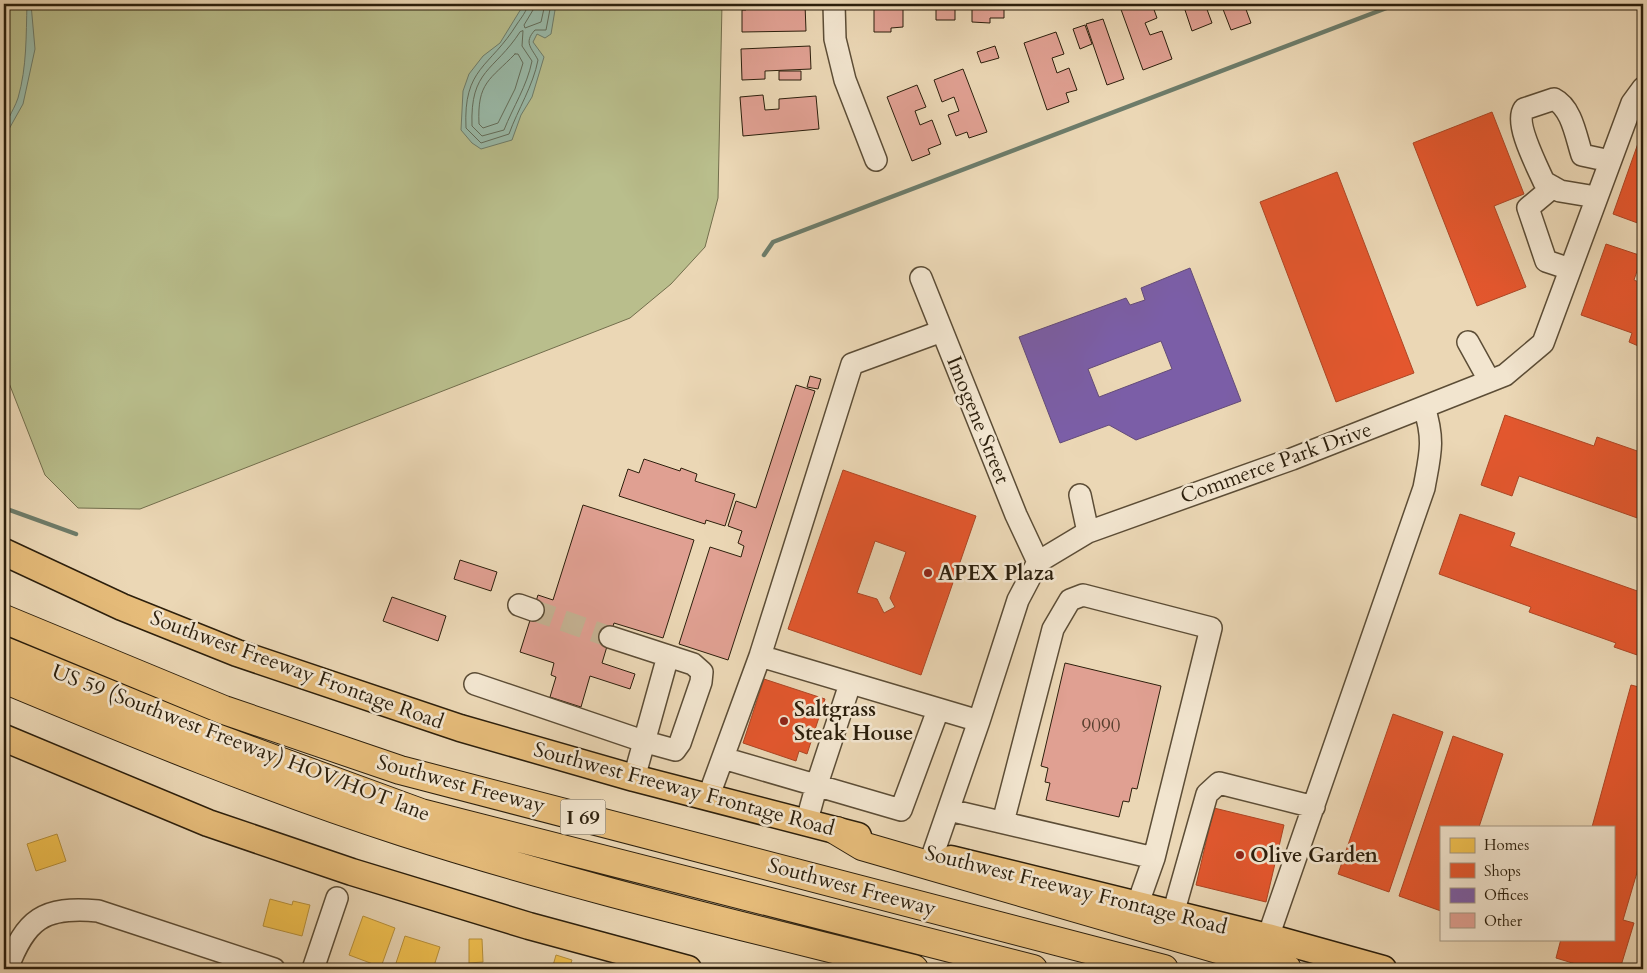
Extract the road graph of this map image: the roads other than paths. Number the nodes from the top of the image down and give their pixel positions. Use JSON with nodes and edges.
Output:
{"nodes":[{"id":1,"x":834,"y":4,"type":"edge"},
{"id":2,"x":1643,"y":88,"type":"edge"},
{"id":3,"x":876,"y":160,"type":"dead end"},
{"id":4,"x":1610,"y":161,"type":"junction"},
{"id":5,"x":1553,"y":187,"type":"junction"},
{"id":6,"x":1596,"y":197,"type":"junction"},
{"id":7,"x":1570,"y":269,"type":"junction"},
{"id":8,"x":920,"y":278,"type":"dead end"},
{"id":9,"x":942,"y":331,"type":"junction"},
{"id":10,"x":1468,"y":342,"type":"dead end"},
{"id":11,"x":1489,"y":380,"type":"junction"},
{"id":12,"x":1424,"y":407,"type":"junction"},
{"id":13,"x":1080,"y":495,"type":"dead end"},
{"id":14,"x":1088,"y":532,"type":"junction"},
{"id":15,"x":4,"y":552,"type":"edge"},
{"id":16,"x":1038,"y":562,"type":"junction"},
{"id":17,"x":10,"y":621,"type":"edge"},
{"id":18,"x":610,"y":637,"type":"tunnel mouth"},
{"id":19,"x":668,"y":656,"type":"junction"},
{"id":20,"x":760,"y":656,"type":"junction"},
{"id":21,"x":5,"y":661,"type":"edge"},
{"id":22,"x":475,"y":684,"type":"dead end"},
{"id":23,"x":850,"y":684,"type":"junction"},
{"id":24,"x":938,"y":710,"type":"junction"},
{"id":25,"x":979,"y":721,"type":"junction"},
{"id":26,"x":4,"y":738,"type":"edge"},
{"id":27,"x":651,"y":744,"type":"junction"},
{"id":28,"x":723,"y":758,"type":"junction"},
{"id":29,"x":634,"y":778,"type":"junction"},
{"id":30,"x":817,"y":784,"type":"junction"},
{"id":31,"x":708,"y":798,"type":"junction"},
{"id":32,"x":1314,"y":807,"type":"junction"},
{"id":33,"x":950,"y":810,"type":"junction"},
{"id":34,"x":1003,"y":822,"type":"junction"},
{"id":35,"x":806,"y":824,"type":"junction"},
{"id":36,"x":837,"y":831,"type":"junction"},
{"id":37,"x":934,"y":854,"type":"junction"},
{"id":38,"x":1154,"y":858,"type":"junction"},
{"id":39,"x":337,"y":898,"type":"dead end"},
{"id":40,"x":1137,"y":906,"type":"junction"},
{"id":41,"x":1173,"y":914,"type":"junction"},
{"id":42,"x":1268,"y":937,"type":"junction"},
{"id":43,"x":7,"y":969,"type":"edge"},
{"id":44,"x":274,"y":969,"type":"edge"},
{"id":45,"x":313,"y":969,"type":"edge"},
{"id":46,"x":688,"y":969,"type":"edge"},
{"id":47,"x":914,"y":969,"type":"edge"},
{"id":48,"x":1033,"y":969,"type":"edge"},
{"id":49,"x":1164,"y":969,"type":"edge"},
{"id":50,"x":1287,"y":969,"type":"edge"},
{"id":51,"x":1383,"y":969,"type":"edge"}],
"edges":[{"from":1,"to":3,"type":"street"},
{"from":2,"to":4,"type":"street","name":"Commerce Park Drive"},
{"from":4,"to":5,"type":"street"},
{"from":4,"to":6,"type":"street","name":"Commerce Park Drive"},
{"from":5,"to":6,"type":"street"},
{"from":5,"to":7,"type":"street"},
{"from":6,"to":7,"type":"street","name":"Commerce Park Drive"},
{"from":7,"to":11,"type":"street","name":"Commerce Park Drive"},
{"from":8,"to":9,"type":"street","name":"Imogene Street"},
{"from":9,"to":16,"type":"street","name":"Imogene Street"},
{"from":9,"to":20,"type":"street"},
{"from":10,"to":11,"type":"street"},
{"from":11,"to":12,"type":"street","name":"Commerce Park Drive"},
{"from":12,"to":14,"type":"street","name":"Commerce Park Drive"},
{"from":12,"to":32,"type":"street"},
{"from":13,"to":14,"type":"street"},
{"from":14,"to":16,"type":"street","name":"Commerce Park Drive"},
{"from":15,"to":29,"type":"main road","name":"Southwest Freeway Frontage Road"},
{"from":16,"to":25,"type":"street"},
{"from":17,"to":49,"type":"highway","name":"Southwest Freeway","number":"I 69"},
{"from":18,"to":19,"type":"street"},
{"from":19,"to":27,"type":"street"},
{"from":19,"to":27,"type":"street"},
{"from":20,"to":23,"type":"street"},
{"from":20,"to":28,"type":"street"},
{"from":21,"to":47,"type":"highway"},
{"from":21,"to":48,"type":"highway","name":"US 59 (Southwest Freeway) HOV/HOT lane"},
{"from":22,"to":27,"type":"street"},
{"from":23,"to":24,"type":"street"},
{"from":23,"to":30,"type":"street"},
{"from":24,"to":25,"type":"street"},
{"from":24,"to":30,"type":"street"},
{"from":25,"to":33,"type":"street"},
{"from":26,"to":46,"type":"main road"},
{"from":27,"to":29,"type":"street"},
{"from":28,"to":30,"type":"street"},
{"from":28,"to":31,"type":"street"},
{"from":29,"to":31,"type":"main road","name":"Southwest Freeway Frontage Road"},
{"from":30,"to":35,"type":"street"},
{"from":31,"to":35,"type":"main road","name":"Southwest Freeway Frontage Road"},
{"from":32,"to":41,"type":"street"},
{"from":32,"to":42,"type":"street"},
{"from":33,"to":34,"type":"street"},
{"from":33,"to":37,"type":"street"},
{"from":34,"to":38,"type":"street"},
{"from":34,"to":38,"type":"street"},
{"from":35,"to":36,"type":"main road","name":"Southwest Freeway Frontage Road"},
{"from":36,"to":37,"type":"main road","name":"Southwest Freeway Frontage Road"},
{"from":36,"to":50,"type":"highway"},
{"from":37,"to":40,"type":"main road","name":"Southwest Freeway Frontage Road"},
{"from":38,"to":40,"type":"street"},
{"from":39,"to":45,"type":"street"},
{"from":40,"to":41,"type":"main road","name":"Southwest Freeway Frontage Road"},
{"from":41,"to":42,"type":"main road","name":"Southwest Freeway Frontage Road"},
{"from":42,"to":51,"type":"main road","name":"Southwest Freeway Frontage Road"},
{"from":43,"to":44,"type":"street"}]}
